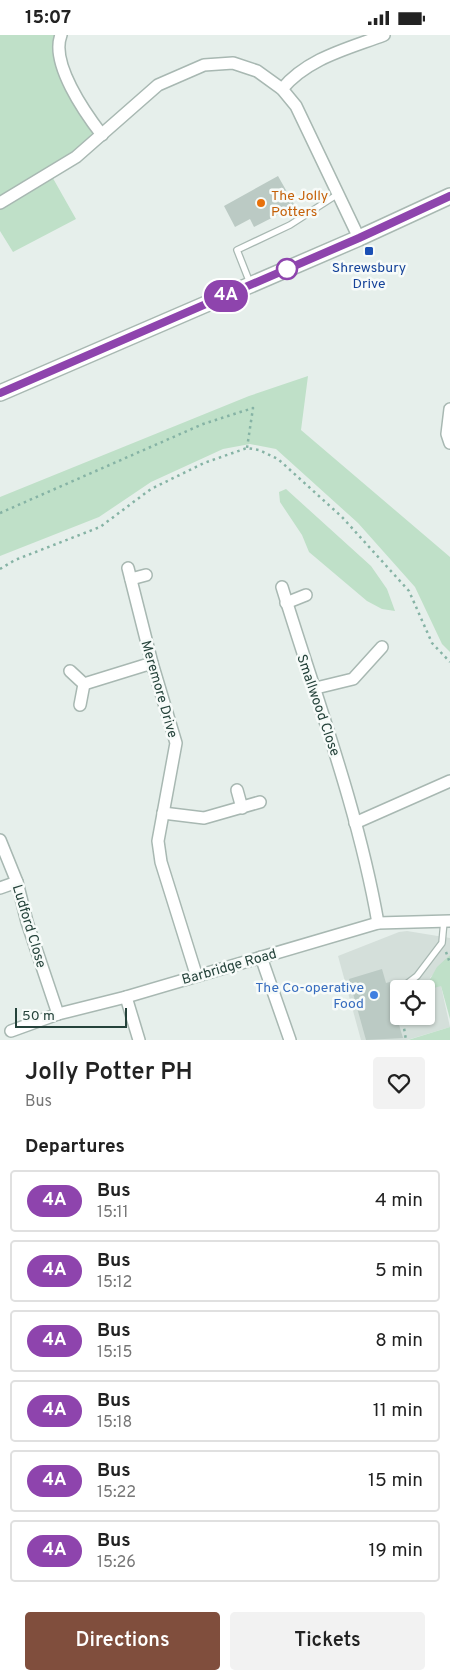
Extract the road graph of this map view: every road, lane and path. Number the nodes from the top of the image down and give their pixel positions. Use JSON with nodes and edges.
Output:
{"nodes":[{"id":1,"x":61,"y":35,"type":"edge"},
{"id":2,"x":384,"y":35,"type":"edge"},
{"id":3,"x":282,"y":89,"type":"junction"},
{"id":4,"x":102,"y":135,"type":"junction"},
{"id":5,"x":338,"y":194,"type":"junction"},
{"id":6,"x":450,"y":197,"type":"edge"},
{"id":7,"x":0,"y":203,"type":"edge"},
{"id":8,"x":359,"y":238,"type":"junction"},
{"id":9,"x":251,"y":285,"type":"junction"},
{"id":10,"x":0,"y":393,"type":"edge"},
{"id":11,"x":450,"y":409,"type":"edge"},
{"id":12,"x":450,"y":443,"type":"edge"},
{"id":13,"x":247,"y":448,"type":"junction"},
{"id":14,"x":0,"y":513,"type":"edge"},
{"id":15,"x":0,"y":569,"type":"edge"},
{"id":16,"x":146,"y":575,"type":"dead end"},
{"id":17,"x":282,"y":587,"type":"dead end"},
{"id":18,"x":306,"y":595,"type":"dead end"},
{"id":19,"x":286,"y":603,"type":"junction"},
{"id":20,"x":382,"y":647,"type":"dead end"},
{"id":21,"x":450,"y":662,"type":"edge"},
{"id":22,"x":152,"y":663,"type":"junction"},
{"id":23,"x":70,"y":671,"type":"dead end"},
{"id":24,"x":84,"y":684,"type":"junction"},
{"id":25,"x":316,"y":688,"type":"junction"},
{"id":26,"x":80,"y":705,"type":"dead end"},
{"id":27,"x":450,"y":781,"type":"edge"},
{"id":28,"x":236,"y":790,"type":"dead end"},
{"id":29,"x":260,"y":803,"type":"dead end"},
{"id":30,"x":242,"y":807,"type":"junction"},
{"id":31,"x":163,"y":813,"type":"junction"},
{"id":32,"x":355,"y":823,"type":"junction"},
{"id":33,"x":0,"y":840,"type":"edge"},
{"id":34,"x":17,"y":882,"type":"junction"},
{"id":35,"x":0,"y":887,"type":"edge"},
{"id":36,"x":447,"y":921,"type":"edge"},
{"id":37,"x":378,"y":923,"type":"junction"},
{"id":38,"x":261,"y":957,"type":"junction"},
{"id":39,"x":196,"y":975,"type":"junction"},
{"id":40,"x":412,"y":980,"type":"edge"},
{"id":41,"x":126,"y":997,"type":"junction"},
{"id":42,"x":58,"y":1014,"type":"junction"},
{"id":43,"x":404,"y":1025,"type":"edge"},
{"id":44,"x":10,"y":1031,"type":"dead end"},
{"id":45,"x":139,"y":1040,"type":"edge"},
{"id":46,"x":290,"y":1040,"type":"edge"},
{"id":47,"x":406,"y":1040,"type":"edge"}],
"edges":[{"from":1,"to":4,"type":"street"},
{"from":2,"to":3,"type":"street"},
{"from":3,"to":4,"type":"street"},
{"from":3,"to":5,"type":"street"},
{"from":4,"to":7,"type":"street"},
{"from":5,"to":8,"type":"street"},
{"from":5,"to":9,"type":"lane"},
{"from":6,"to":8,"type":"street"},
{"from":8,"to":9,"type":"street"},
{"from":9,"to":10,"type":"street"},
{"from":11,"to":12,"type":"street"},
{"from":13,"to":14,"type":"path"},
{"from":13,"to":15,"type":"path"},
{"from":13,"to":21,"type":"path"},
{"from":16,"to":22,"type":"street","name":"Meremore Drive"},
{"from":17,"to":19,"type":"street","name":"Smallwood Close"},
{"from":18,"to":19,"type":"street"},
{"from":19,"to":25,"type":"street","name":"Smallwood Close"},
{"from":20,"to":25,"type":"street"},
{"from":22,"to":24,"type":"street"},
{"from":22,"to":31,"type":"street","name":"Meremore Drive"},
{"from":23,"to":24,"type":"street"},
{"from":24,"to":26,"type":"street"},
{"from":25,"to":32,"type":"street","name":"Smallwood Close"},
{"from":27,"to":32,"type":"street"},
{"from":28,"to":30,"type":"street"},
{"from":29,"to":30,"type":"street"},
{"from":30,"to":31,"type":"street"},
{"from":31,"to":39,"type":"street","name":"Meremore Drive"},
{"from":32,"to":37,"type":"street","name":"Smallwood Close"},
{"from":33,"to":34,"type":"street","name":"Ludford Close"},
{"from":34,"to":35,"type":"street"},
{"from":34,"to":42,"type":"street","name":"Ludford Close"},
{"from":36,"to":37,"type":"street","name":"Barbridge Road"},
{"from":36,"to":40,"type":"lane"},
{"from":37,"to":38,"type":"street","name":"Barbridge Road"},
{"from":38,"to":39,"type":"street","name":"Barbridge Road"},
{"from":38,"to":46,"type":"street"},
{"from":39,"to":41,"type":"street","name":"Barbridge Road"},
{"from":41,"to":42,"type":"street","name":"Barbridge Road"},
{"from":41,"to":45,"type":"street"},
{"from":42,"to":44,"type":"street","name":"Barbridge Road"},
{"from":43,"to":47,"type":"path"}]}
